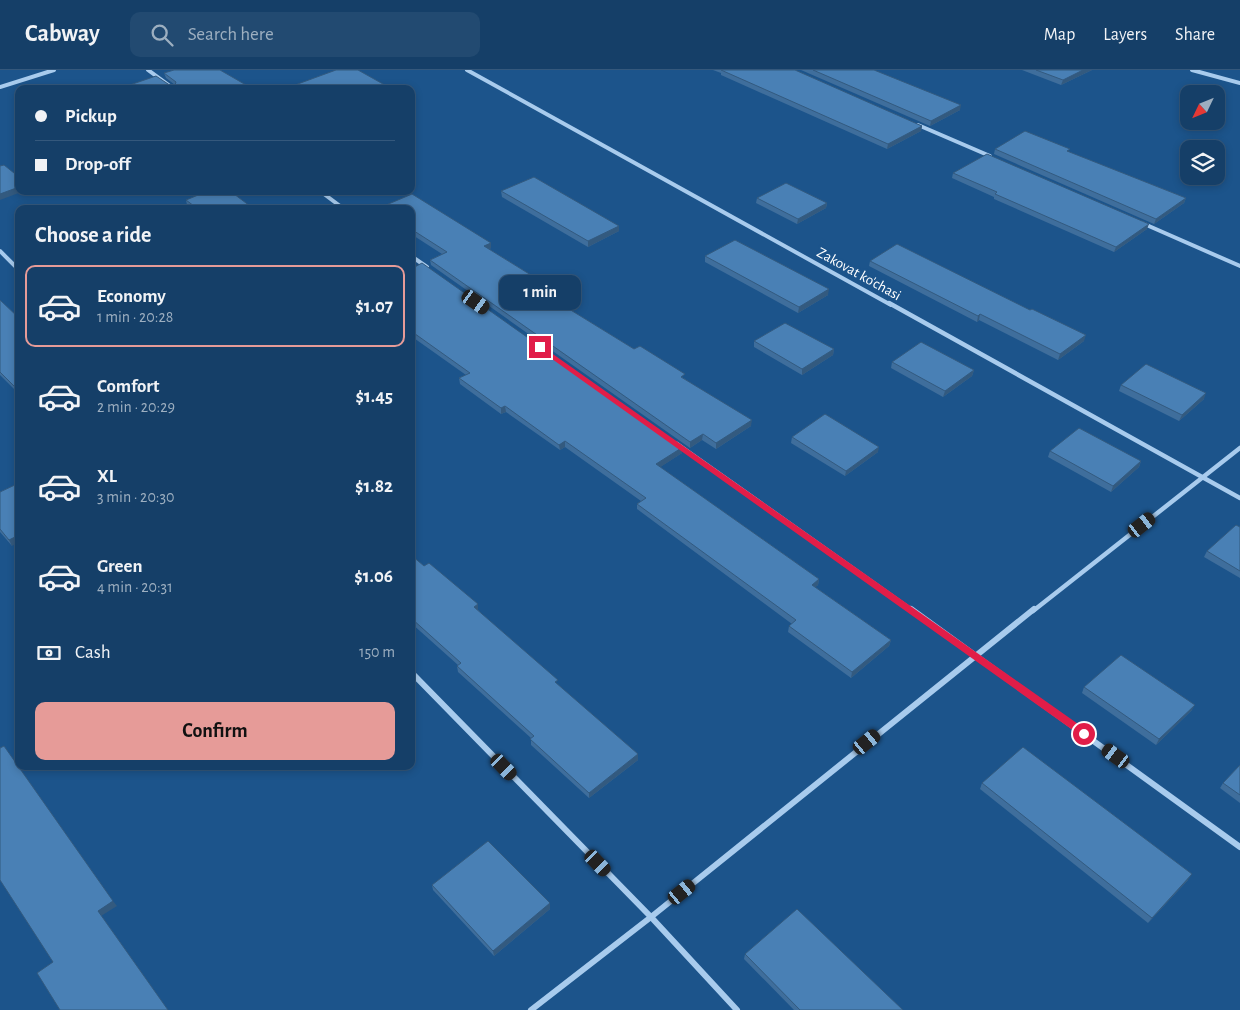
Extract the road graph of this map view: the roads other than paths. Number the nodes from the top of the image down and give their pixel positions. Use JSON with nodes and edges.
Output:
{"nodes":[{"id":1,"x":54,"y":70,"type":"edge"},
{"id":2,"x":148,"y":70,"type":"edge"},
{"id":3,"x":467,"y":70,"type":"edge"},
{"id":4,"x":1192,"y":70,"type":"edge"},
{"id":5,"x":1240,"y":84,"type":"edge"},
{"id":6,"x":169,"y":85,"type":"edge"},
{"id":7,"x":0,"y":87,"type":"edge"},
{"id":8,"x":911,"y":122,"type":"edge"},
{"id":9,"x":993,"y":158,"type":"edge"},
{"id":10,"x":325,"y":195,"type":"edge"},
{"id":11,"x":339,"y":205,"type":"edge"},
{"id":12,"x":1140,"y":222,"type":"edge"},
{"id":13,"x":0,"y":251,"type":"edge"},
{"id":14,"x":415,"y":259,"type":"edge"},
{"id":15,"x":15,"y":266,"type":"edge"},
{"id":16,"x":1240,"y":266,"type":"edge"},
{"id":17,"x":436,"y":273,"type":"edge"},
{"id":18,"x":669,"y":438,"type":"edge"},
{"id":19,"x":1240,"y":448,"type":"edge"},
{"id":20,"x":1203,"y":478,"type":"junction"},
{"id":21,"x":1240,"y":498,"type":"edge"},
{"id":22,"x":976,"y":655,"type":"junction"},
{"id":23,"x":415,"y":676,"type":"edge"},
{"id":24,"x":1240,"y":847,"type":"edge"},
{"id":25,"x":651,"y":917,"type":"junction"},
{"id":26,"x":531,"y":1010,"type":"edge"},
{"id":27,"x":737,"y":1010,"type":"edge"}],
"edges":[{"from":1,"to":7,"type":"street"},
{"from":2,"to":6,"type":"street"},
{"from":3,"to":20,"type":"street","name":"Zakovat ko'chasi"},
{"from":4,"to":5,"type":"street"},
{"from":8,"to":9,"type":"street"},
{"from":10,"to":11,"type":"street"},
{"from":12,"to":16,"type":"street"},
{"from":13,"to":15,"type":"street"},
{"from":14,"to":17,"type":"street"},
{"from":18,"to":22,"type":"street"},
{"from":19,"to":20,"type":"street"},
{"from":20,"to":21,"type":"street","name":"Zakovat ko'chasi"},
{"from":20,"to":22,"type":"street"},
{"from":22,"to":24,"type":"street"},
{"from":22,"to":25,"type":"street"},
{"from":23,"to":25,"type":"street"},
{"from":25,"to":26,"type":"street"},
{"from":25,"to":27,"type":"street"}]}
